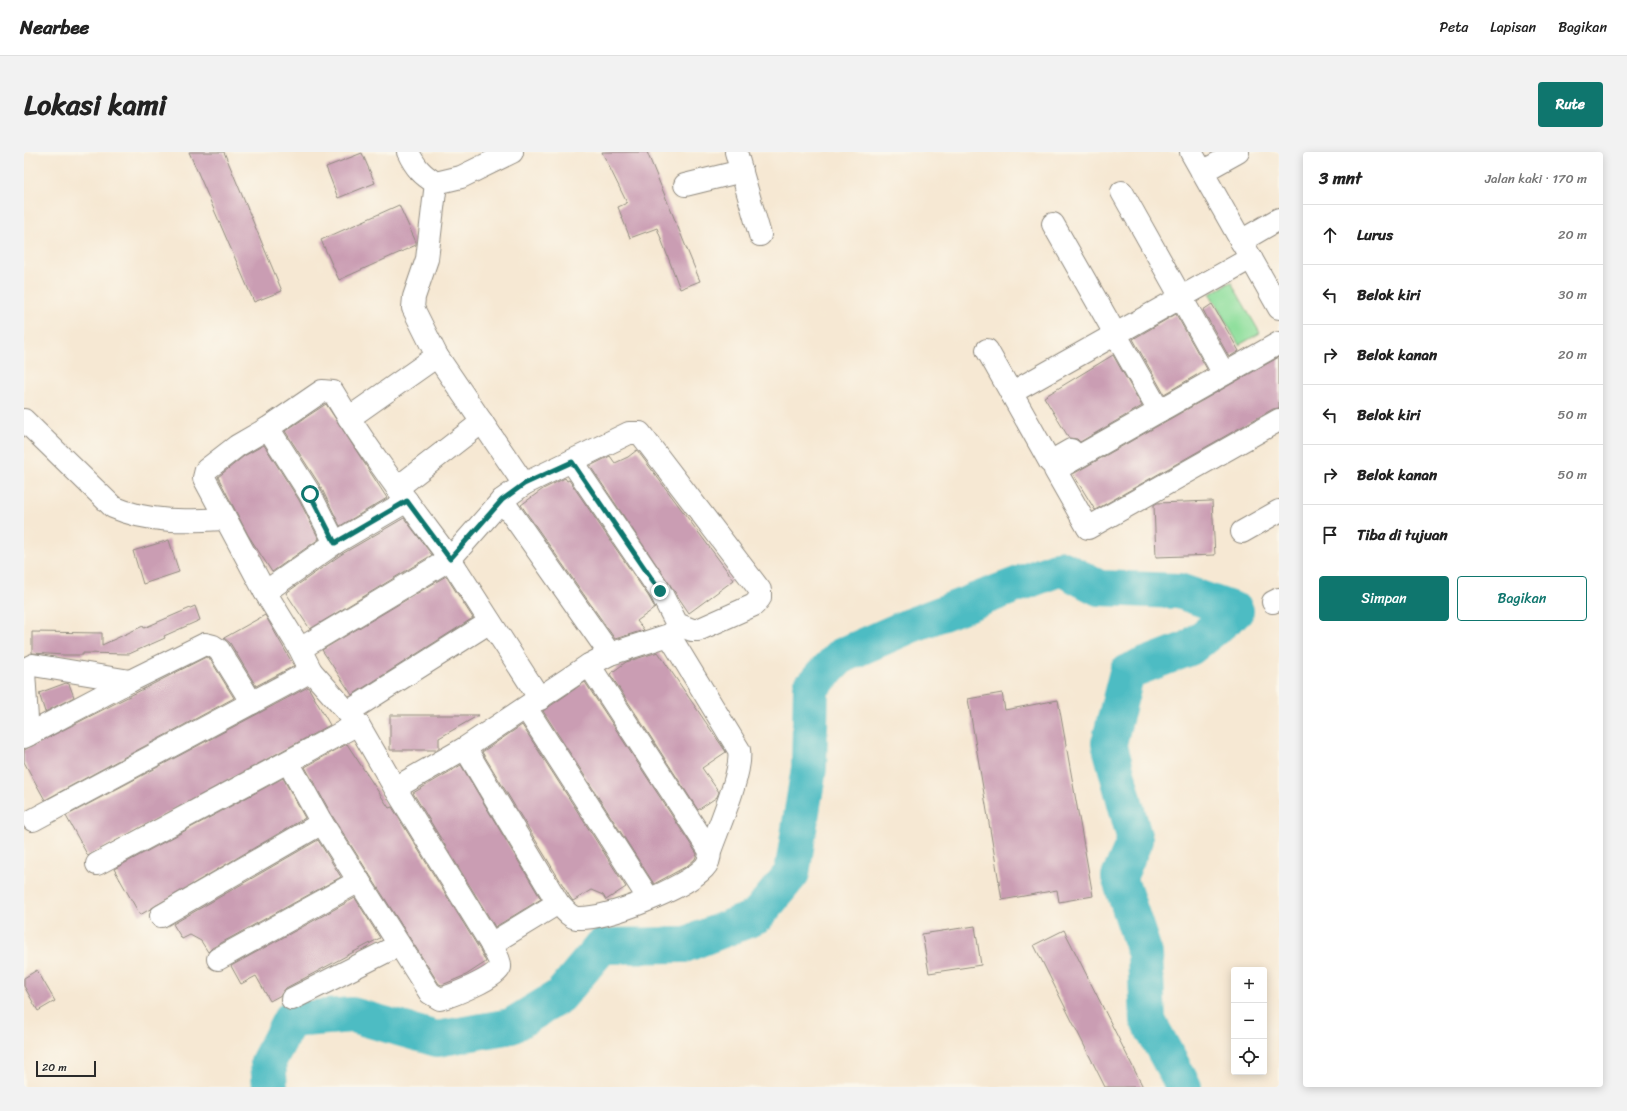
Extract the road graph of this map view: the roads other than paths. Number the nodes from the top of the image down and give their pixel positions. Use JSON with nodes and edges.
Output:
{"nodes":[{"id":1,"x":408,"y":152,"type":"edge"},
{"id":2,"x":512,"y":152,"type":"edge"},
{"id":3,"x":1191,"y":152,"type":"edge"},
{"id":4,"x":1238,"y":152,"type":"edge"},
{"id":5,"x":739,"y":162,"type":"edge"},
{"id":6,"x":1202,"y":172,"type":"junction"},
{"id":7,"x":436,"y":183,"type":"junction"},
{"id":8,"x":685,"y":185,"type":"dead end"},
{"id":9,"x":1122,"y":192,"type":"dead end"},
{"id":10,"x":1279,"y":219,"type":"edge"},
{"id":11,"x":1053,"y":224,"type":"dead end"},
{"id":12,"x":760,"y":235,"type":"dead end"},
{"id":13,"x":1246,"y":249,"type":"junction"},
{"id":14,"x":1181,"y":298,"type":"junction"},
{"id":15,"x":1279,"y":308,"type":"edge"},
{"id":16,"x":1279,"y":333,"type":"edge"},
{"id":17,"x":1116,"y":334,"type":"junction"},
{"id":18,"x":1279,"y":343,"type":"edge"},
{"id":19,"x":987,"y":350,"type":"dead end"},
{"id":20,"x":437,"y":356,"type":"junction"},
{"id":21,"x":1222,"y":370,"type":"junction"},
{"id":22,"x":1011,"y":393,"type":"junction"},
{"id":23,"x":1157,"y":407,"type":"junction"},
{"id":24,"x":349,"y":418,"type":"junction"},
{"id":25,"x":24,"y":420,"type":"edge"},
{"id":26,"x":1279,"y":420,"type":"edge"},
{"id":27,"x":482,"y":422,"type":"junction"},
{"id":28,"x":268,"y":428,"type":"junction"},
{"id":29,"x":572,"y":462,"type":"junction"},
{"id":30,"x":524,"y":484,"type":"junction"},
{"id":31,"x":402,"y":495,"type":"junction"},
{"id":32,"x":502,"y":500,"type":"junction"},
{"id":33,"x":1279,"y":511,"type":"edge"},
{"id":34,"x":225,"y":519,"type":"junction"},
{"id":35,"x":1242,"y":532,"type":"dead end"},
{"id":36,"x":335,"y":543,"type":"junction"},
{"id":37,"x":450,"y":559,"type":"junction"},
{"id":38,"x":265,"y":592,"type":"junction"},
{"id":39,"x":490,"y":622,"type":"junction"},
{"id":40,"x":673,"y":630,"type":"junction"},
{"id":41,"x":300,"y":649,"type":"junction"},
{"id":42,"x":610,"y":654,"type":"junction"},
{"id":43,"x":589,"y":665,"type":"junction"},
{"id":44,"x":311,"y":672,"type":"junction"},
{"id":45,"x":130,"y":681,"type":"junction"},
{"id":46,"x":252,"y":702,"type":"junction"},
{"id":47,"x":533,"y":704,"type":"junction"},
{"id":48,"x":353,"y":718,"type":"junction"},
{"id":49,"x":26,"y":736,"type":"edge"},
{"id":50,"x":465,"y":748,"type":"junction"},
{"id":51,"x":288,"y":762,"type":"junction"},
{"id":52,"x":395,"y":788,"type":"junction"},
{"id":53,"x":33,"y":820,"type":"dead end"},
{"id":54,"x":322,"y":823,"type":"junction"},
{"id":55,"x":710,"y":851,"type":"junction"},
{"id":56,"x":97,"y":864,"type":"dead end"},
{"id":57,"x":359,"y":880,"type":"junction"},
{"id":58,"x":648,"y":899,"type":"junction"},
{"id":59,"x":558,"y":903,"type":"junction"},
{"id":60,"x":161,"y":916,"type":"dead end"},
{"id":61,"x":490,"y":944,"type":"junction"},
{"id":62,"x":399,"y":945,"type":"junction"},
{"id":63,"x":218,"y":959,"type":"dead end"},
{"id":64,"x":292,"y":999,"type":"dead end"}],
"edges":[{"from":1,"to":7,"type":"street"},
{"from":2,"to":7,"type":"street"},
{"from":3,"to":6,"type":"street"},
{"from":4,"to":6,"type":"street"},
{"from":5,"to":8,"type":"street"},
{"from":5,"to":12,"type":"street"},
{"from":6,"to":13,"type":"street"},
{"from":7,"to":20,"type":"street"},
{"from":9,"to":14,"type":"street"},
{"from":10,"to":13,"type":"street"},
{"from":11,"to":17,"type":"street"},
{"from":13,"to":14,"type":"street"},
{"from":13,"to":15,"type":"street"},
{"from":14,"to":17,"type":"street"},
{"from":14,"to":21,"type":"street"},
{"from":16,"to":21,"type":"street"},
{"from":17,"to":22,"type":"street"},
{"from":17,"to":23,"type":"street"},
{"from":18,"to":21,"type":"street"},
{"from":19,"to":22,"type":"street"},
{"from":20,"to":24,"type":"street"},
{"from":20,"to":27,"type":"street"},
{"from":21,"to":23,"type":"street"},
{"from":22,"to":23,"type":"street"},
{"from":23,"to":26,"type":"street"},
{"from":24,"to":28,"type":"street"},
{"from":24,"to":31,"type":"street"},
{"from":25,"to":34,"type":"street"},
{"from":27,"to":30,"type":"street"},
{"from":27,"to":31,"type":"street"},
{"from":28,"to":34,"type":"street"},
{"from":28,"to":36,"type":"street"},
{"from":29,"to":30,"type":"street"},
{"from":29,"to":40,"type":"street"},
{"from":29,"to":40,"type":"street"},
{"from":30,"to":32,"type":"street"},
{"from":31,"to":36,"type":"street"},
{"from":31,"to":37,"type":"street"},
{"from":32,"to":37,"type":"street"},
{"from":32,"to":42,"type":"street"},
{"from":33,"to":35,"type":"street"},
{"from":34,"to":38,"type":"street"},
{"from":36,"to":38,"type":"street"},
{"from":37,"to":39,"type":"street"},
{"from":37,"to":41,"type":"street"},
{"from":38,"to":41,"type":"street"},
{"from":39,"to":47,"type":"street"},
{"from":39,"to":48,"type":"street"},
{"from":40,"to":42,"type":"street"},
{"from":40,"to":55,"type":"street"},
{"from":41,"to":44,"type":"street"},
{"from":42,"to":43,"type":"street"},
{"from":43,"to":47,"type":"street"},
{"from":43,"to":55,"type":"street"},
{"from":44,"to":46,"type":"street"},
{"from":44,"to":48,"type":"street"},
{"from":45,"to":46,"type":"street"},
{"from":45,"to":49,"type":"street"},
{"from":45,"to":49,"type":"street"},
{"from":46,"to":53,"type":"street"},
{"from":47,"to":50,"type":"street"},
{"from":47,"to":58,"type":"street"},
{"from":48,"to":51,"type":"street"},
{"from":48,"to":52,"type":"street"},
{"from":50,"to":52,"type":"street"},
{"from":50,"to":59,"type":"street"},
{"from":51,"to":54,"type":"street"},
{"from":51,"to":56,"type":"street"},
{"from":52,"to":61,"type":"street"},
{"from":54,"to":57,"type":"street"},
{"from":54,"to":60,"type":"street"},
{"from":55,"to":58,"type":"street"},
{"from":57,"to":62,"type":"street"},
{"from":57,"to":63,"type":"street"},
{"from":58,"to":59,"type":"street"},
{"from":59,"to":61,"type":"street"},
{"from":61,"to":62,"type":"street"},
{"from":62,"to":64,"type":"street"}]}
